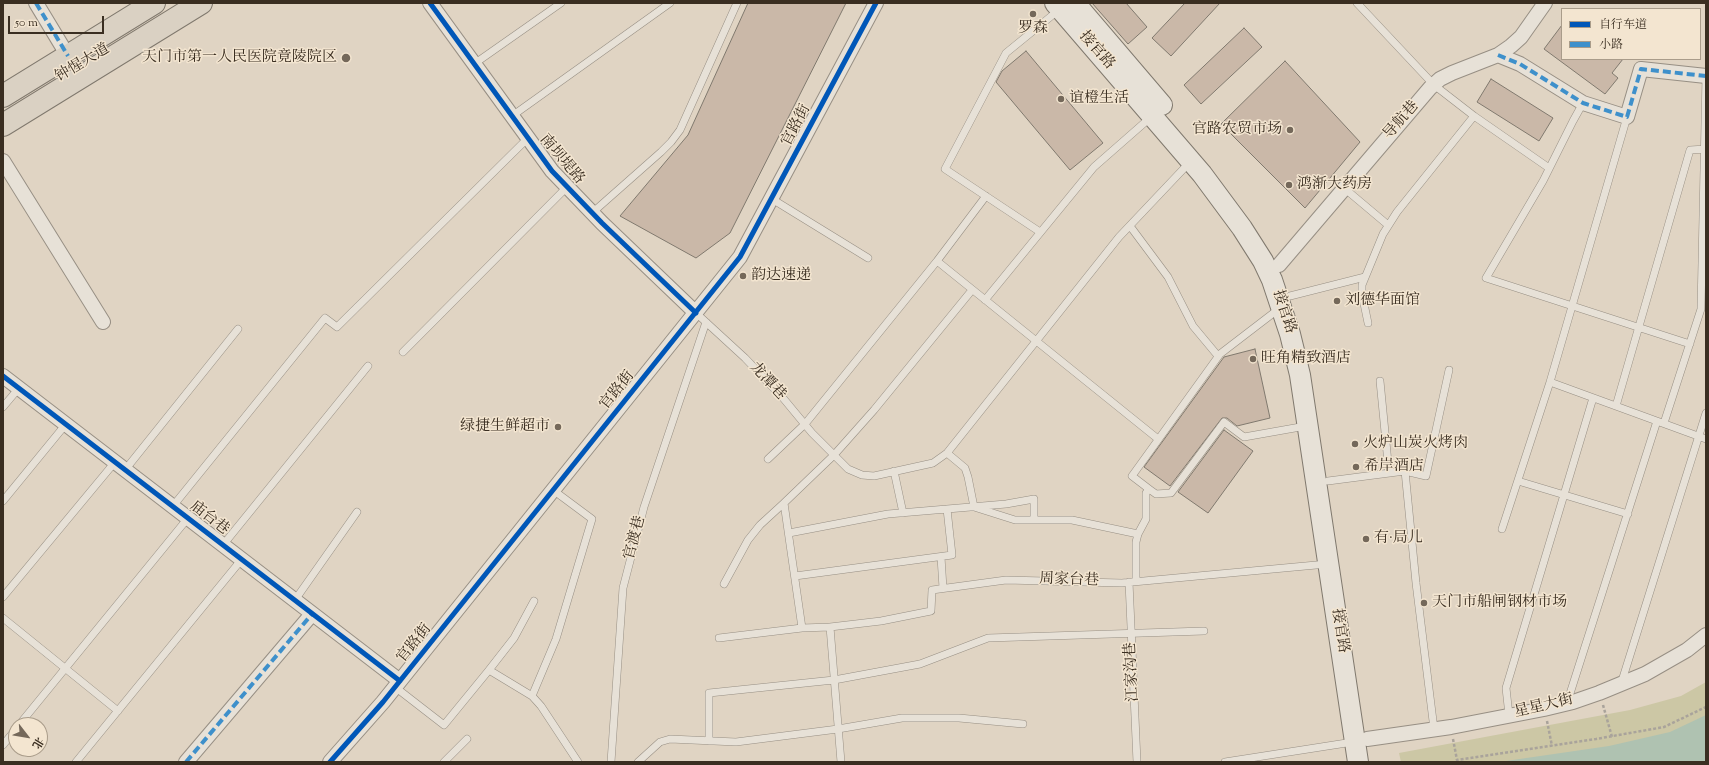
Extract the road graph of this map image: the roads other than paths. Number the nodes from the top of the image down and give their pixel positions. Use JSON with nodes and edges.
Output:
{"nodes":[{"id":1,"x":36,"y":3,"type":"edge"},
{"id":2,"x":136,"y":3,"type":"edge"},
{"id":3,"x":154,"y":3,"type":"edge"},
{"id":4,"x":183,"y":3,"type":"edge"},
{"id":5,"x":201,"y":3,"type":"edge"},
{"id":6,"x":430,"y":3,"type":"edge"},
{"id":7,"x":561,"y":3,"type":"edge"},
{"id":8,"x":670,"y":3,"type":"edge"},
{"id":9,"x":737,"y":3,"type":"edge"},
{"id":10,"x":876,"y":3,"type":"edge"},
{"id":11,"x":1357,"y":3,"type":"edge"},
{"id":12,"x":1545,"y":3,"type":"edge"},
{"id":13,"x":1063,"y":5,"type":"edge"},
{"id":14,"x":66,"y":52,"type":"junction"},
{"id":15,"x":1498,"y":55,"type":"junction"},
{"id":16,"x":474,"y":64,"type":"junction"},
{"id":17,"x":1706,"y":76,"type":"edge"},
{"id":18,"x":3,"y":85,"type":"edge"},
{"id":19,"x":1434,"y":85,"type":"junction"},
{"id":20,"x":3,"y":96,"type":"edge"},
{"id":21,"x":1583,"y":103,"type":"junction"},
{"id":22,"x":3,"y":113,"type":"edge"},
{"id":23,"x":512,"y":116,"type":"junction"},
{"id":24,"x":1153,"y":116,"type":"junction"},
{"id":25,"x":1474,"y":116,"type":"junction"},
{"id":26,"x":1627,"y":117,"type":"junction"},
{"id":27,"x":3,"y":125,"type":"edge"},
{"id":28,"x":528,"y":138,"type":"junction"},
{"id":29,"x":1705,"y":149,"type":"edge"},
{"id":30,"x":3,"y":161,"type":"edge"},
{"id":31,"x":1191,"y":161,"type":"junction"},
{"id":32,"x":1549,"y":168,"type":"junction"},
{"id":33,"x":566,"y":187,"type":"junction"},
{"id":34,"x":1344,"y":188,"type":"junction"},
{"id":35,"x":986,"y":196,"type":"junction"},
{"id":36,"x":772,"y":199,"type":"junction"},
{"id":37,"x":592,"y":213,"type":"junction"},
{"id":38,"x":1388,"y":225,"type":"junction"},
{"id":39,"x":1130,"y":226,"type":"junction"},
{"id":40,"x":1040,"y":232,"type":"junction"},
{"id":41,"x":868,"y":258,"type":"dead end"},
{"id":42,"x":937,"y":261,"type":"junction"},
{"id":43,"x":1278,"y":266,"type":"junction"},
{"id":44,"x":1364,"y":276,"type":"junction"},
{"id":45,"x":972,"y":290,"type":"junction"},
{"id":46,"x":985,"y":300,"type":"junction"},
{"id":47,"x":1286,"y":301,"type":"junction"},
{"id":48,"x":1572,"y":306,"type":"junction"},
{"id":49,"x":701,"y":318,"type":"junction"},
{"id":50,"x":103,"y":322,"type":"dead end"},
{"id":51,"x":1368,"y":323,"type":"dead end"},
{"id":52,"x":1639,"y":328,"type":"junction"},
{"id":53,"x":238,"y":329,"type":"dead end"},
{"id":54,"x":1036,"y":341,"type":"junction"},
{"id":55,"x":1690,"y":344,"type":"junction"},
{"id":56,"x":404,"y":352,"type":"dead end"},
{"id":57,"x":1218,"y":356,"type":"junction"},
{"id":58,"x":368,"y":366,"type":"dead end"},
{"id":59,"x":1449,"y":370,"type":"dead end"},
{"id":60,"x":3,"y":376,"type":"edge"},
{"id":61,"x":1380,"y":381,"type":"dead end"},
{"id":62,"x":1550,"y":382,"type":"junction"},
{"id":63,"x":19,"y":388,"type":"junction"},
{"id":64,"x":1593,"y":398,"type":"junction"},
{"id":65,"x":1616,"y":406,"type":"junction"},
{"id":66,"x":3,"y":407,"type":"edge"},
{"id":67,"x":1706,"y":414,"type":"edge"},
{"id":68,"x":1660,"y":422,"type":"junction"},
{"id":69,"x":66,"y":424,"type":"junction"},
{"id":70,"x":805,"y":424,"type":"junction"},
{"id":71,"x":1309,"y":426,"type":"junction"},
{"id":72,"x":1699,"y":436,"type":"junction"},
{"id":73,"x":1158,"y":439,"type":"junction"},
{"id":74,"x":1706,"y":439,"type":"edge"},
{"id":75,"x":947,"y":453,"type":"junction"},
{"id":76,"x":834,"y":455,"type":"junction"},
{"id":77,"x":768,"y":459,"type":"dead end"},
{"id":78,"x":120,"y":466,"type":"junction"},
{"id":79,"x":894,"y":471,"type":"junction"},
{"id":80,"x":1405,"y":471,"type":"junction"},
{"id":81,"x":1389,"y":473,"type":"junction"},
{"id":82,"x":1328,"y":481,"type":"junction"},
{"id":83,"x":1518,"y":481,"type":"junction"},
{"id":84,"x":1149,"y":489,"type":"junction"},
{"id":85,"x":554,"y":490,"type":"junction"},
{"id":86,"x":1564,"y":495,"type":"junction"},
{"id":87,"x":3,"y":501,"type":"edge"},
{"id":88,"x":784,"y":503,"type":"junction"},
{"id":89,"x":173,"y":506,"type":"junction"},
{"id":90,"x":974,"y":507,"type":"junction"},
{"id":91,"x":947,"y":509,"type":"junction"},
{"id":92,"x":357,"y":512,"type":"dead end"},
{"id":93,"x":903,"y":513,"type":"junction"},
{"id":94,"x":1628,"y":514,"type":"junction"},
{"id":95,"x":188,"y":518,"type":"junction"},
{"id":96,"x":1034,"y":520,"type":"junction"},
{"id":97,"x":1502,"y":529,"type":"dead end"},
{"id":98,"x":788,"y":533,"type":"junction"},
{"id":99,"x":1138,"y":534,"type":"junction"},
{"id":100,"x":223,"y":545,"type":"junction"},
{"id":101,"x":941,"y":556,"type":"junction"},
{"id":102,"x":242,"y":559,"type":"junction"},
{"id":103,"x":1329,"y":564,"type":"junction"},
{"id":104,"x":795,"y":576,"type":"junction"},
{"id":105,"x":1132,"y":582,"type":"junction"},
{"id":106,"x":724,"y":584,"type":"dead end"},
{"id":107,"x":943,"y":588,"type":"junction"},
{"id":108,"x":3,"y":597,"type":"edge"},
{"id":109,"x":295,"y":600,"type":"junction"},
{"id":110,"x":534,"y":601,"type":"dead end"},
{"id":111,"x":312,"y":614,"type":"junction"},
{"id":112,"x":3,"y":618,"type":"edge"},
{"id":113,"x":830,"y":627,"type":"junction"},
{"id":114,"x":802,"y":628,"type":"junction"},
{"id":115,"x":1204,"y":631,"type":"dead end"},
{"id":116,"x":1131,"y":635,"type":"junction"},
{"id":117,"x":1706,"y":635,"type":"edge"},
{"id":118,"x":719,"y":638,"type":"dead end"},
{"id":119,"x":65,"y":668,"type":"junction"},
{"id":120,"x":489,"y":670,"type":"junction"},
{"id":121,"x":834,"y":680,"type":"junction"},
{"id":122,"x":398,"y":684,"type":"junction"},
{"id":123,"x":1621,"y":684,"type":"junction"},
{"id":124,"x":532,"y":696,"type":"junction"},
{"id":125,"x":1567,"y":703,"type":"junction"},
{"id":126,"x":118,"y":711,"type":"junction"},
{"id":127,"x":1509,"y":715,"type":"junction"},
{"id":128,"x":25,"y":717,"type":"edge"},
{"id":129,"x":1023,"y":724,"type":"dead end"},
{"id":130,"x":838,"y":729,"type":"junction"},
{"id":131,"x":1434,"y":729,"type":"junction"},
{"id":132,"x":467,"y":739,"type":"dead end"},
{"id":133,"x":1361,"y":740,"type":"junction"},
{"id":134,"x":709,"y":741,"type":"junction"},
{"id":135,"x":76,"y":762,"type":"edge"},
{"id":136,"x":186,"y":762,"type":"edge"},
{"id":137,"x":330,"y":762,"type":"edge"},
{"id":138,"x":444,"y":762,"type":"edge"},
{"id":139,"x":578,"y":762,"type":"edge"},
{"id":140,"x":611,"y":762,"type":"edge"},
{"id":141,"x":638,"y":762,"type":"edge"},
{"id":142,"x":841,"y":762,"type":"edge"},
{"id":143,"x":1137,"y":762,"type":"edge"},
{"id":144,"x":1225,"y":762,"type":"edge"},
{"id":145,"x":1358,"y":762,"type":"edge"},
{"id":146,"x":1370,"y":762,"type":"edge"}],
"edges":[{"from":1,"to":14,"type":"street"},
{"from":2,"to":14,"type":"highway"},
{"from":3,"to":14,"type":"highway","name":"钟惺大道"},
{"from":4,"to":22,"type":"highway","name":"钟惺大道"},
{"from":5,"to":27,"type":"highway"},
{"from":6,"to":16,"type":"street","name":"南坝堤路"},
{"from":7,"to":16,"type":"lane"},
{"from":8,"to":23,"type":"lane"},
{"from":9,"to":37,"type":"lane"},
{"from":10,"to":36,"type":"street","name":"官路街"},
{"from":11,"to":19,"type":"lane"},
{"from":12,"to":15,"type":"street","name":"导航巷"},
{"from":13,"to":24,"type":"main road","name":"接官路"},
{"from":13,"to":35,"type":"lane"},
{"from":13,"to":43,"type":"main road","name":"接官路"},
{"from":14,"to":18,"type":"highway"},
{"from":14,"to":20,"type":"highway","name":"钟惺大道"},
{"from":15,"to":19,"type":"street","name":"导航巷"},
{"from":15,"to":21,"type":"street"},
{"from":16,"to":23,"type":"street","name":"南坝堤路"},
{"from":17,"to":26,"type":"street"},
{"from":17,"to":29,"type":"lane"},
{"from":19,"to":25,"type":"lane"},
{"from":19,"to":34,"type":"street","name":"导航巷"},
{"from":21,"to":26,"type":"street"},
{"from":21,"to":32,"type":"lane"},
{"from":23,"to":28,"type":"street","name":"南坝堤路"},
{"from":24,"to":31,"type":"main road","name":"接官路"},
{"from":24,"to":40,"type":"lane"},
{"from":25,"to":32,"type":"lane"},
{"from":25,"to":38,"type":"lane"},
{"from":26,"to":48,"type":"lane"},
{"from":28,"to":33,"type":"street","name":"南坝堤路"},
{"from":28,"to":89,"type":"lane"},
{"from":29,"to":52,"type":"lane"},
{"from":29,"to":55,"type":"lane"},
{"from":30,"to":50,"type":"street"},
{"from":31,"to":39,"type":"lane","name":"龙潭巷"},
{"from":31,"to":47,"type":"main road","name":"接官路"},
{"from":32,"to":48,"type":"lane"},
{"from":33,"to":37,"type":"street","name":"南坝堤路"},
{"from":33,"to":56,"type":"lane"},
{"from":34,"to":38,"type":"lane"},
{"from":34,"to":43,"type":"street","name":"导航巷"},
{"from":35,"to":40,"type":"lane"},
{"from":35,"to":42,"type":"lane"},
{"from":36,"to":41,"type":"lane"},
{"from":36,"to":49,"type":"street","name":"官路街"},
{"from":37,"to":49,"type":"street","name":"南坝堤路"},
{"from":38,"to":44,"type":"lane"},
{"from":39,"to":54,"type":"lane","name":"龙潭巷"},
{"from":39,"to":57,"type":"lane"},
{"from":40,"to":46,"type":"lane"},
{"from":42,"to":45,"type":"lane"},
{"from":42,"to":70,"type":"lane"},
{"from":43,"to":47,"type":"main road","name":"接官路"},
{"from":44,"to":47,"type":"lane"},
{"from":44,"to":51,"type":"lane"},
{"from":45,"to":46,"type":"lane"},
{"from":45,"to":76,"type":"lane"},
{"from":46,"to":54,"type":"lane"},
{"from":47,"to":57,"type":"lane"},
{"from":47,"to":71,"type":"main road","name":"接官路"},
{"from":47,"to":82,"type":"main road","name":"接官路"},
{"from":48,"to":52,"type":"lane"},
{"from":48,"to":62,"type":"lane"},
{"from":49,"to":70,"type":"lane","name":"龙潭巷"},
{"from":49,"to":85,"type":"street","name":"官路街"},
{"from":49,"to":140,"type":"lane","name":"官渡巷"},
{"from":52,"to":55,"type":"lane"},
{"from":52,"to":65,"type":"lane"},
{"from":53,"to":78,"type":"lane"},
{"from":54,"to":73,"type":"lane"},
{"from":54,"to":75,"type":"lane","name":"龙潭巷"},
{"from":55,"to":68,"type":"lane"},
{"from":57,"to":73,"type":"lane"},
{"from":58,"to":100,"type":"lane"},
{"from":59,"to":80,"type":"lane"},
{"from":60,"to":63,"type":"street","name":"庙台巷"},
{"from":61,"to":81,"type":"lane"},
{"from":62,"to":64,"type":"lane"},
{"from":62,"to":83,"type":"lane"},
{"from":63,"to":66,"type":"lane"},
{"from":63,"to":69,"type":"street","name":"庙台巷"},
{"from":64,"to":65,"type":"lane"},
{"from":64,"to":86,"type":"lane"},
{"from":65,"to":68,"type":"lane"},
{"from":67,"to":72,"type":"lane"},
{"from":68,"to":72,"type":"lane"},
{"from":68,"to":94,"type":"lane"},
{"from":69,"to":78,"type":"street","name":"庙台巷"},
{"from":69,"to":87,"type":"lane"},
{"from":70,"to":76,"type":"lane","name":"龙潭巷"},
{"from":70,"to":77,"type":"lane"},
{"from":71,"to":84,"type":"lane"},
{"from":71,"to":103,"type":"main road","name":"接官路"},
{"from":72,"to":74,"type":"lane"},
{"from":72,"to":123,"type":"lane"},
{"from":73,"to":84,"type":"lane"},
{"from":75,"to":79,"type":"lane","name":"龙潭巷"},
{"from":75,"to":90,"type":"lane"},
{"from":76,"to":79,"type":"lane","name":"龙潭巷"},
{"from":76,"to":88,"type":"lane"},
{"from":78,"to":89,"type":"street","name":"庙台巷"},
{"from":78,"to":108,"type":"lane"},
{"from":79,"to":93,"type":"lane"},
{"from":80,"to":81,"type":"lane"},
{"from":80,"to":131,"type":"lane"},
{"from":81,"to":82,"type":"lane"},
{"from":82,"to":133,"type":"main road","name":"接官路"},
{"from":83,"to":86,"type":"lane"},
{"from":83,"to":97,"type":"lane"},
{"from":84,"to":99,"type":"lane","name":"江家沟巷"},
{"from":85,"to":122,"type":"street","name":"官路街"},
{"from":85,"to":124,"type":"lane"},
{"from":86,"to":94,"type":"lane"},
{"from":86,"to":127,"type":"lane"},
{"from":88,"to":98,"type":"lane"},
{"from":88,"to":106,"type":"lane"},
{"from":89,"to":95,"type":"street","name":"庙台巷"},
{"from":90,"to":91,"type":"lane"},
{"from":90,"to":96,"type":"lane"},
{"from":90,"to":96,"type":"lane"},
{"from":91,"to":93,"type":"lane"},
{"from":91,"to":101,"type":"lane"},
{"from":92,"to":109,"type":"lane"},
{"from":93,"to":98,"type":"lane"},
{"from":94,"to":125,"type":"lane"},
{"from":95,"to":100,"type":"street","name":"庙台巷"},
{"from":95,"to":119,"type":"lane"},
{"from":96,"to":99,"type":"lane"},
{"from":98,"to":104,"type":"lane"},
{"from":99,"to":105,"type":"lane","name":"江家沟巷"},
{"from":100,"to":102,"type":"street","name":"庙台巷"},
{"from":101,"to":104,"type":"lane"},
{"from":101,"to":107,"type":"lane"},
{"from":102,"to":109,"type":"street","name":"庙台巷"},
{"from":102,"to":126,"type":"lane"},
{"from":103,"to":105,"type":"lane","name":"周家台巷"},
{"from":103,"to":133,"type":"main road","name":"接官路"},
{"from":104,"to":114,"type":"lane"},
{"from":105,"to":107,"type":"lane","name":"周家台巷"},
{"from":105,"to":116,"type":"lane","name":"江家沟巷"},
{"from":107,"to":113,"type":"lane"},
{"from":109,"to":111,"type":"street","name":"庙台巷"},
{"from":110,"to":120,"type":"lane"},
{"from":111,"to":122,"type":"street","name":"庙台巷"},
{"from":111,"to":136,"type":"street"},
{"from":112,"to":119,"type":"lane"},
{"from":113,"to":114,"type":"lane"},
{"from":113,"to":121,"type":"lane"},
{"from":114,"to":118,"type":"lane"},
{"from":115,"to":116,"type":"lane"},
{"from":116,"to":121,"type":"lane"},
{"from":116,"to":143,"type":"lane","name":"江家沟巷"},
{"from":117,"to":123,"type":"street","name":"星星大街"},
{"from":119,"to":126,"type":"lane"},
{"from":119,"to":128,"type":"lane"},
{"from":120,"to":122,"type":"lane"},
{"from":120,"to":124,"type":"lane"},
{"from":121,"to":130,"type":"lane"},
{"from":121,"to":134,"type":"lane"},
{"from":122,"to":137,"type":"street","name":"官路街"},
{"from":123,"to":125,"type":"street","name":"星星大街"},
{"from":124,"to":139,"type":"lane"},
{"from":125,"to":127,"type":"street","name":"星星大街"},
{"from":126,"to":135,"type":"lane"},
{"from":127,"to":131,"type":"street","name":"星星大街"},
{"from":129,"to":130,"type":"lane"},
{"from":130,"to":134,"type":"lane"},
{"from":130,"to":142,"type":"lane"},
{"from":131,"to":133,"type":"street","name":"星星大街"},
{"from":132,"to":138,"type":"lane"},
{"from":133,"to":144,"type":"lane"},
{"from":133,"to":145,"type":"main road"},
{"from":133,"to":146,"type":"main road"},
{"from":134,"to":141,"type":"lane"}]}
